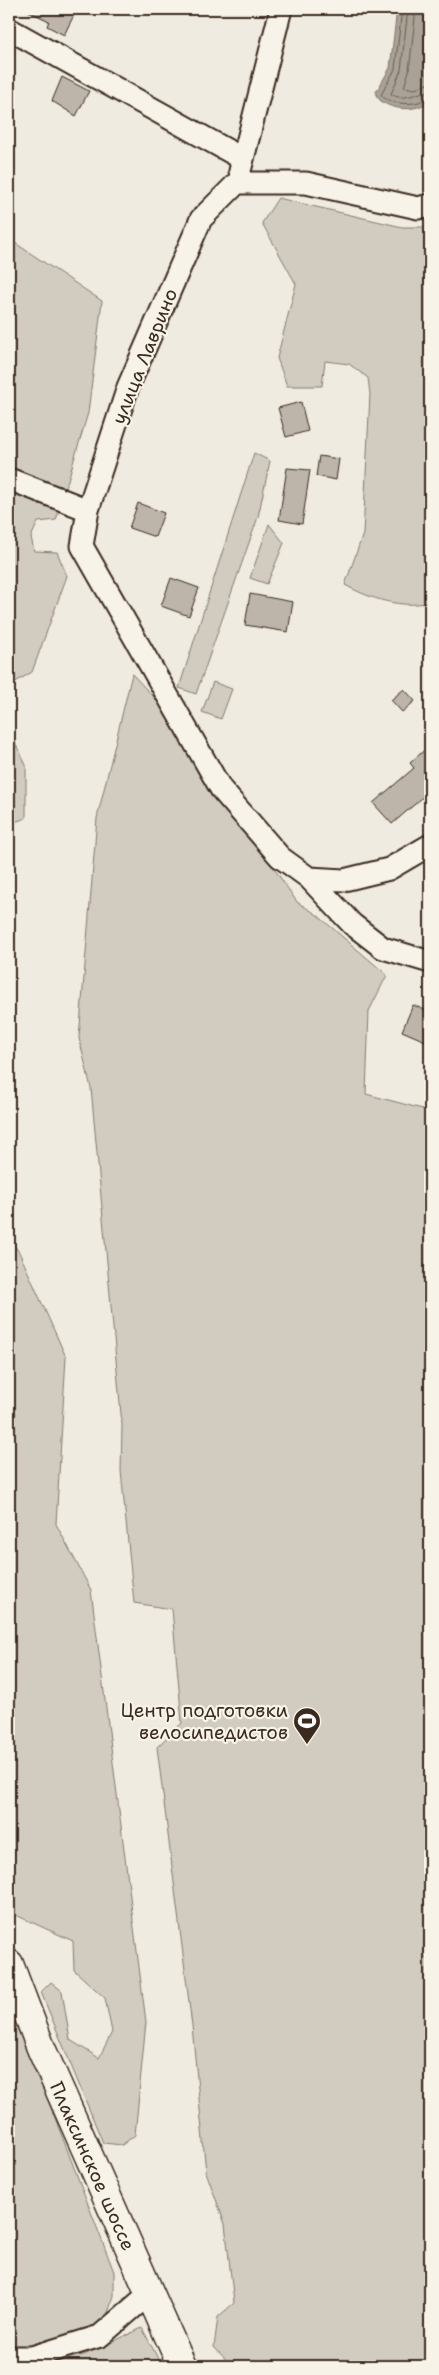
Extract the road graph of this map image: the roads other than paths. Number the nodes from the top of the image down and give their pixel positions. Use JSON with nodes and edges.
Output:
{"nodes":[{"id":1,"x":281,"y":9,"type":"edge"},
{"id":2,"x":9,"y":29,"type":"edge"},
{"id":3,"x":244,"y":159,"type":"junction"},
{"id":4,"x":237,"y":183,"type":"junction"},
{"id":5,"x":430,"y":205,"type":"edge"},
{"id":6,"x":9,"y":479,"type":"edge"},
{"id":7,"x":88,"y":510,"type":"junction"},
{"id":8,"x":430,"y":845,"type":"edge"},
{"id":9,"x":309,"y":878,"type":"junction"},
{"id":10,"x":430,"y":962,"type":"edge"},
{"id":11,"x":9,"y":1964,"type":"edge"},
{"id":12,"x":150,"y":2293,"type":"junction"},
{"id":13,"x":9,"y":2357,"type":"edge"},
{"id":14,"x":29,"y":2361,"type":"edge"},
{"id":15,"x":182,"y":2366,"type":"edge"}],
"edges":[{"from":1,"to":3,"type":"street"},
{"from":2,"to":3,"type":"street"},
{"from":3,"to":4,"type":"street"},
{"from":4,"to":5,"type":"street"},
{"from":4,"to":7,"type":"street","name":"улица Лаврино"},
{"from":6,"to":7,"type":"street"},
{"from":7,"to":9,"type":"street","name":"улица Лаврино"},
{"from":8,"to":9,"type":"street"},
{"from":9,"to":10,"type":"street"},
{"from":11,"to":12,"type":"main road","name":"Плаксинское шоссе"},
{"from":12,"to":14,"type":"street"},
{"from":12,"to":15,"type":"main road","name":"Плаксинское шоссе"},
{"from":13,"to":14,"type":"street"}]}
